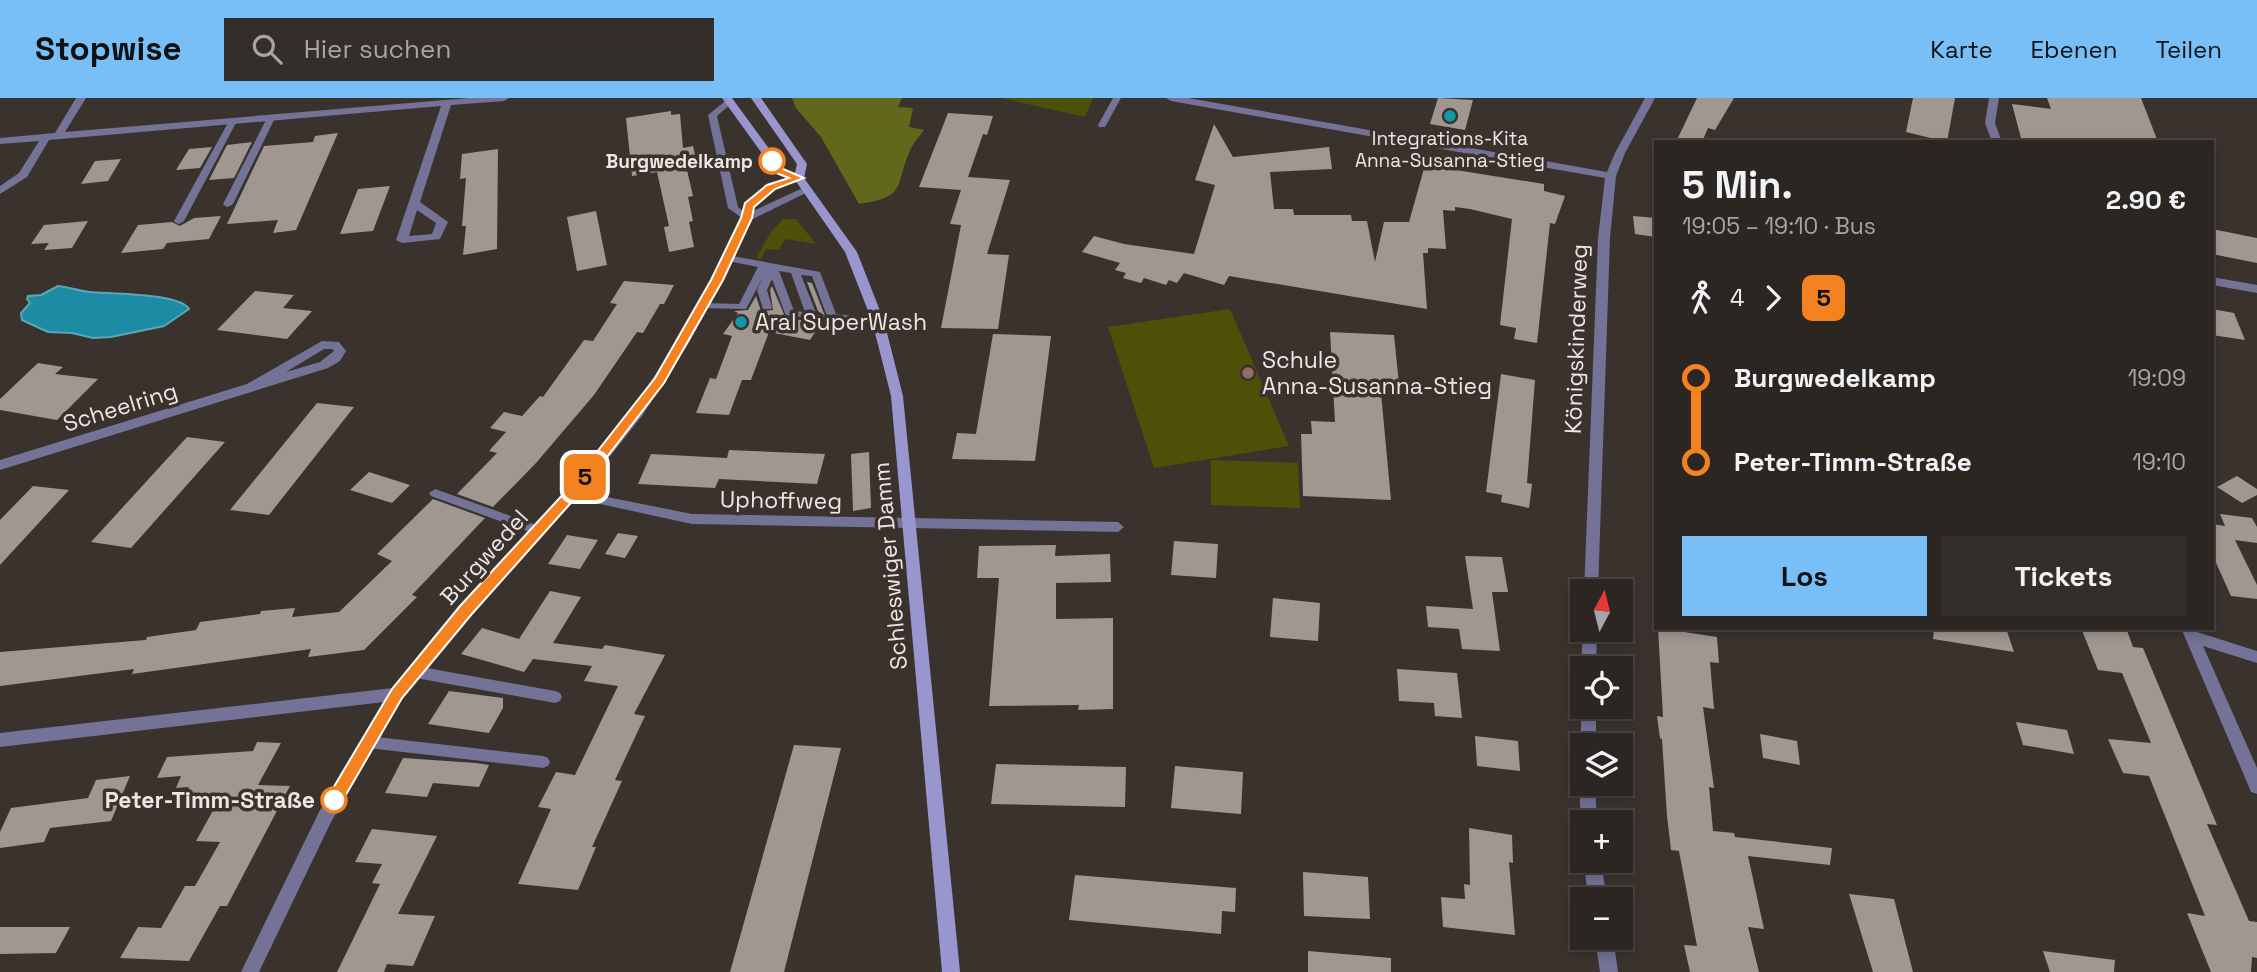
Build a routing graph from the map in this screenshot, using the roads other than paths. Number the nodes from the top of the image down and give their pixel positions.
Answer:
1 (81, 98) edge
2 (504, 98) edge
3 (756, 98) edge
4 (1117, 98) edge
5 (1171, 98) edge
6 (1650, 98) edge
7 (1994, 98) edge
8 (728, 100) edge
9 (447, 103) junction
10 (271, 118) junction
11 (233, 121) junction
12 (1102, 125) dead end
13 (58, 136) junction
14 (46, 138) junction
15 (1996, 140) edge
16 (0, 141) edge
17 (1611, 176) junction
18 (803, 184) junction
19 (0, 191) edge
20 (415, 202) dead end
21 (228, 204) dead end
22 (746, 218) junction
23 (179, 221) dead end
24 (727, 258) junction
25 (768, 266) junction
26 (795, 271) junction
27 (2214, 281) edge
28 (780, 288) junction
29 (2257, 289) edge
30 (764, 294) junction
31 (746, 300) junction
32 (703, 306) junction
33 (767, 307) dead end
34 (812, 316) junction
35 (832, 317) junction
36 (878, 321) junction
37 (252, 387) junction
38 (0, 465) edge
39 (435, 493) dead end
40 (572, 494) junction
41 (910, 524) junction
42 (1118, 527) dead end
43 (538, 530) junction
44 (1591, 579) edge
45 (2190, 632) edge
46 (2257, 657) edge
47 (416, 672) junction
48 (397, 694) junction
49 (555, 697) dead end
50 (0, 740) edge
51 (368, 743) junction
52 (543, 762) dead end
53 (2257, 787) edge
54 (1606, 950) edge
55 (250, 972) edge
56 (951, 972) edge
57 (1609, 972) edge

1 - 13 street
2 - 9 street
3 - 18 main road, Schleswiger Damm
4 - 12 lane
5 - 17 street
6 - 17 street, Königskinderweg
7 - 15 street
8 - 18 main road, Schleswiger Damm
8 - 22 lane
9 - 10 street
9 - 20 street
10 - 11 street
10 - 21 lane
11 - 13 street
11 - 23 lane
13 - 14 street
14 - 16 street
14 - 19 street
17 - 44 street, Königskinderweg
18 - 22 street
18 - 22 street, Burgwedel
18 - 36 main road, Schleswiger Damm
22 - 24 street, Burgwedel
24 - 25 lane
24 - 32 street, Burgwedel
25 - 26 lane
25 - 28 lane
25 - 30 lane
25 - 31 lane
26 - 34 lane
26 - 35 lane
27 - 29 street
28 - 30 lane
28 - 34 lane
30 - 31 lane
30 - 33 lane
31 - 32 lane
32 - 40 street, Burgwedel
34 - 35 lane
35 - 36 lane
36 - 41 main road, Schleswiger Damm
37 - 37 street, Scheelring
37 - 38 street, Scheelring
39 - 43 lane
40 - 41 lane, Uphoffweg
40 - 43 street, Burgwedel
41 - 42 lane, Uphoffweg
41 - 56 main road, Schleswiger Damm
43 - 47 street, Burgwedel
45 - 46 street
45 - 53 street
47 - 48 street, Burgwedel
47 - 49 lane
48 - 50 street
48 - 51 street, Burgwedel
51 - 52 lane
51 - 55 street, Burgwedel
54 - 57 street

